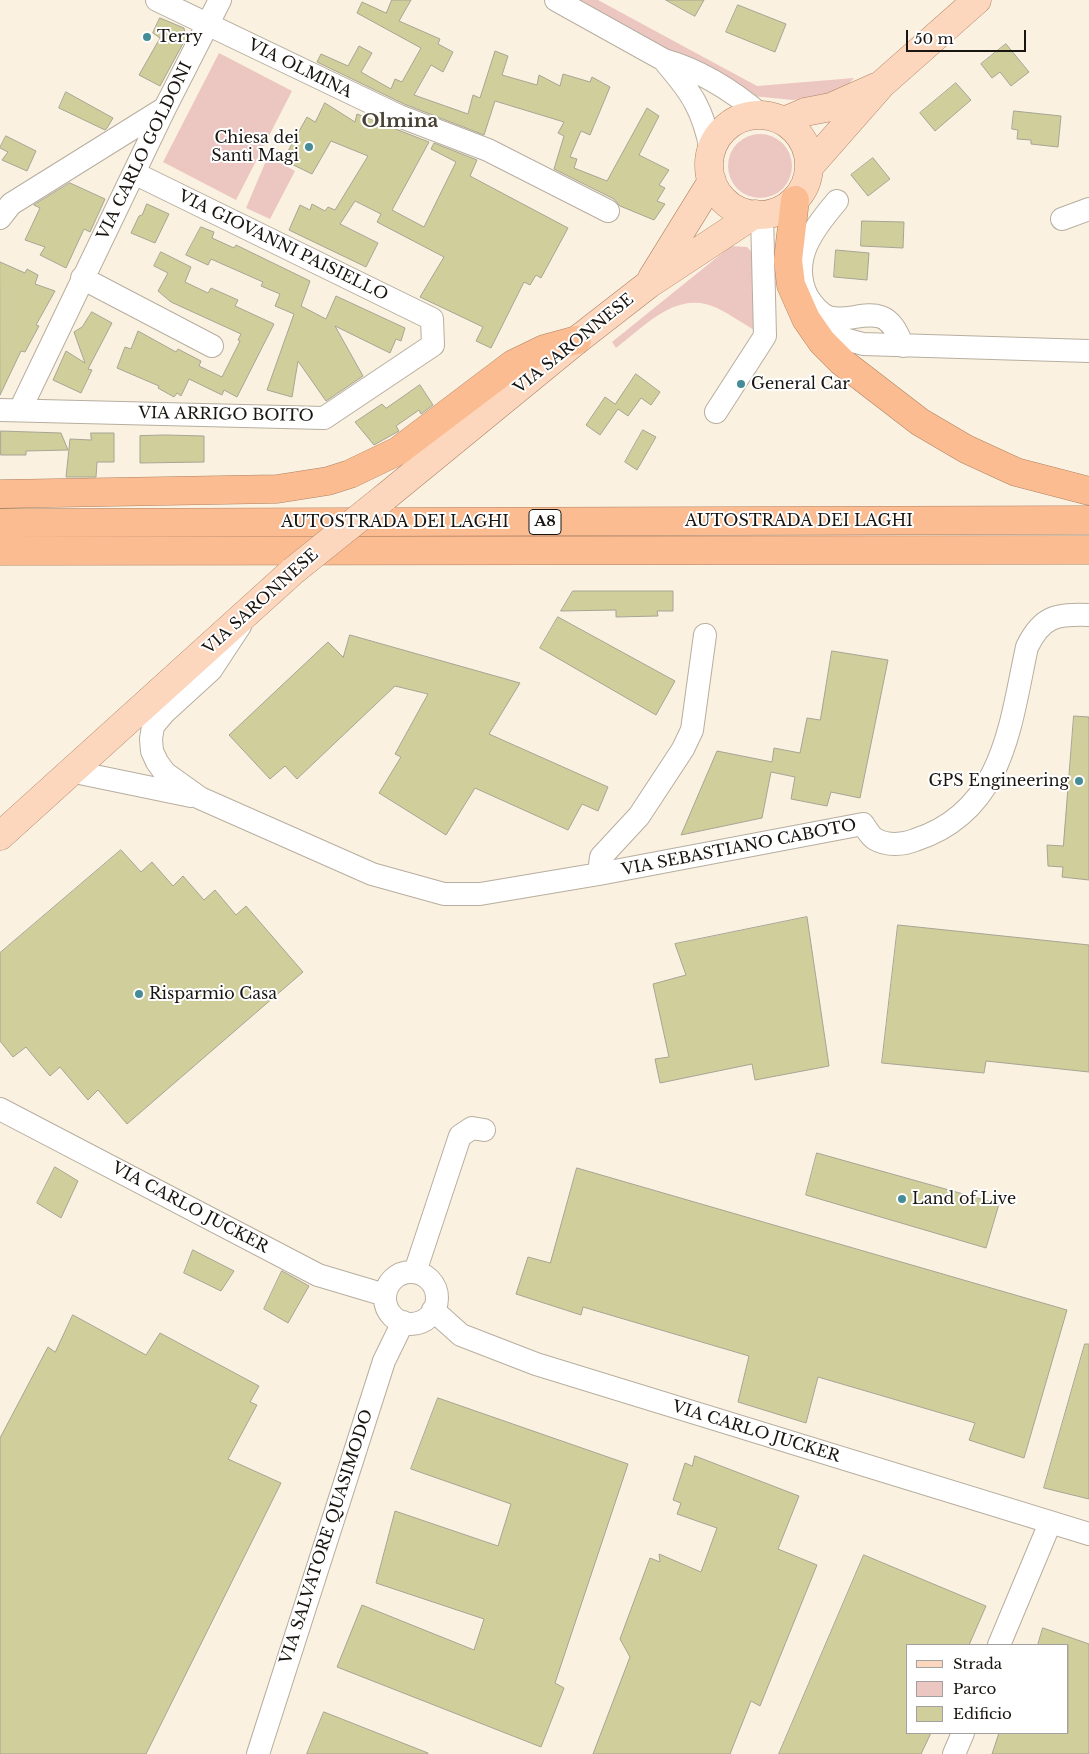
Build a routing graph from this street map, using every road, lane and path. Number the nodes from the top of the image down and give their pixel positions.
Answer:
1 (156, 0) edge
2 (220, 0) edge
3 (556, 0) edge
4 (977, 0) edge
5 (208, 25) junction
6 (664, 60) junction
7 (882, 84) junction
8 (164, 108) junction
9 (772, 118) junction
10 (711, 150) junction
11 (809, 167) junction
12 (134, 173) junction
13 (712, 181) junction
14 (795, 200) junction
15 (837, 201) dead end
16 (1089, 209) edge
17 (608, 211) dead end
18 (759, 214) junction
19 (0, 218) edge
20 (1062, 220) dead end
21 (82, 278) junction
22 (649, 284) junction
23 (432, 319) joint
24 (806, 319) junction
25 (577, 340) junction
26 (212, 346) dead end
27 (903, 346) junction
28 (1089, 351) edge
29 (10, 410) edge
30 (716, 412) dead end
31 (1089, 491) edge
32 (0, 494) edge
33 (1089, 520) edge
34 (0, 523) edge
35 (0, 550) edge
36 (149, 550) junction
37 (1089, 550) edge
38 (0, 561) edge
39 (249, 612) junction
40 (1089, 615) edge
41 (706, 635) dead end
42 (70, 771) junction
43 (200, 798) junction
44 (0, 836) edge
45 (599, 874) junction
46 (0, 1109) edge
47 (484, 1130) dead end
48 (415, 1272) junction
49 (385, 1295) junction
50 (433, 1310) junction
51 (403, 1322) junction
52 (1050, 1523) junction
53 (1089, 1534) edge
54 (999, 1644) edge
55 (963, 1734) edge
56 (258, 1754) edge
57 (954, 1754) edge

1 - 5 street, VIA OLMINA
2 - 5 street
3 - 6 street
4 - 7 main road
5 - 8 street, VIA CARLO GOLDONI
5 - 17 street, VIA OLMINA
6 - 9 street
6 - 10 street
7 - 9 main road
7 - 11 main road
8 - 12 street, VIA CARLO GOLDONI
8 - 19 street
9 - 10 main road
9 - 11 main road
10 - 13 main road
11 - 14 main road
12 - 21 street, VIA CARLO GOLDONI
12 - 23 street, VIA GIOVANNI PAISIELLO
13 - 18 main road
13 - 22 main road, VIA SARONNESE
14 - 18 main road, VIA SARONNESE
14 - 24 highway
15 - 27 street
16 - 20 street
18 - 22 main road, VIA SARONNESE
18 - 30 street
21 - 26 street
21 - 29 street, VIA CARLO GOLDONI
22 - 25 main road, VIA SARONNESE
23 - 29 street, VIA ARRIGO BOITO
24 - 27 street
24 - 31 highway
25 - 32 highway
25 - 39 main road, VIA SARONNESE, bridge
27 - 28 street
33 - 34 highway, AUTOSTRADA DEI LAGHI / A8
35 - 36 highway, AUTOSTRADA DEI LAGHI / A8
36 - 37 highway, AUTOSTRADA DEI LAGHI / A8
36 - 38 highway
39 - 42 main road, VIA SARONNESE
39 - 43 street
40 - 45 street, VIA SEBASTIANO CABOTO
41 - 45 street
42 - 43 street
42 - 44 main road, VIA SARONNESE
43 - 45 street
46 - 49 street, VIA CARLO JUCKER
47 - 48 street
48 - 49 street
48 - 50 street
49 - 51 street
50 - 51 street
50 - 52 street, VIA CARLO JUCKER
51 - 56 street, VIA SALVATORE QUASIMODO
52 - 53 street, VIA CARLO JUCKER
52 - 54 street
55 - 57 street

